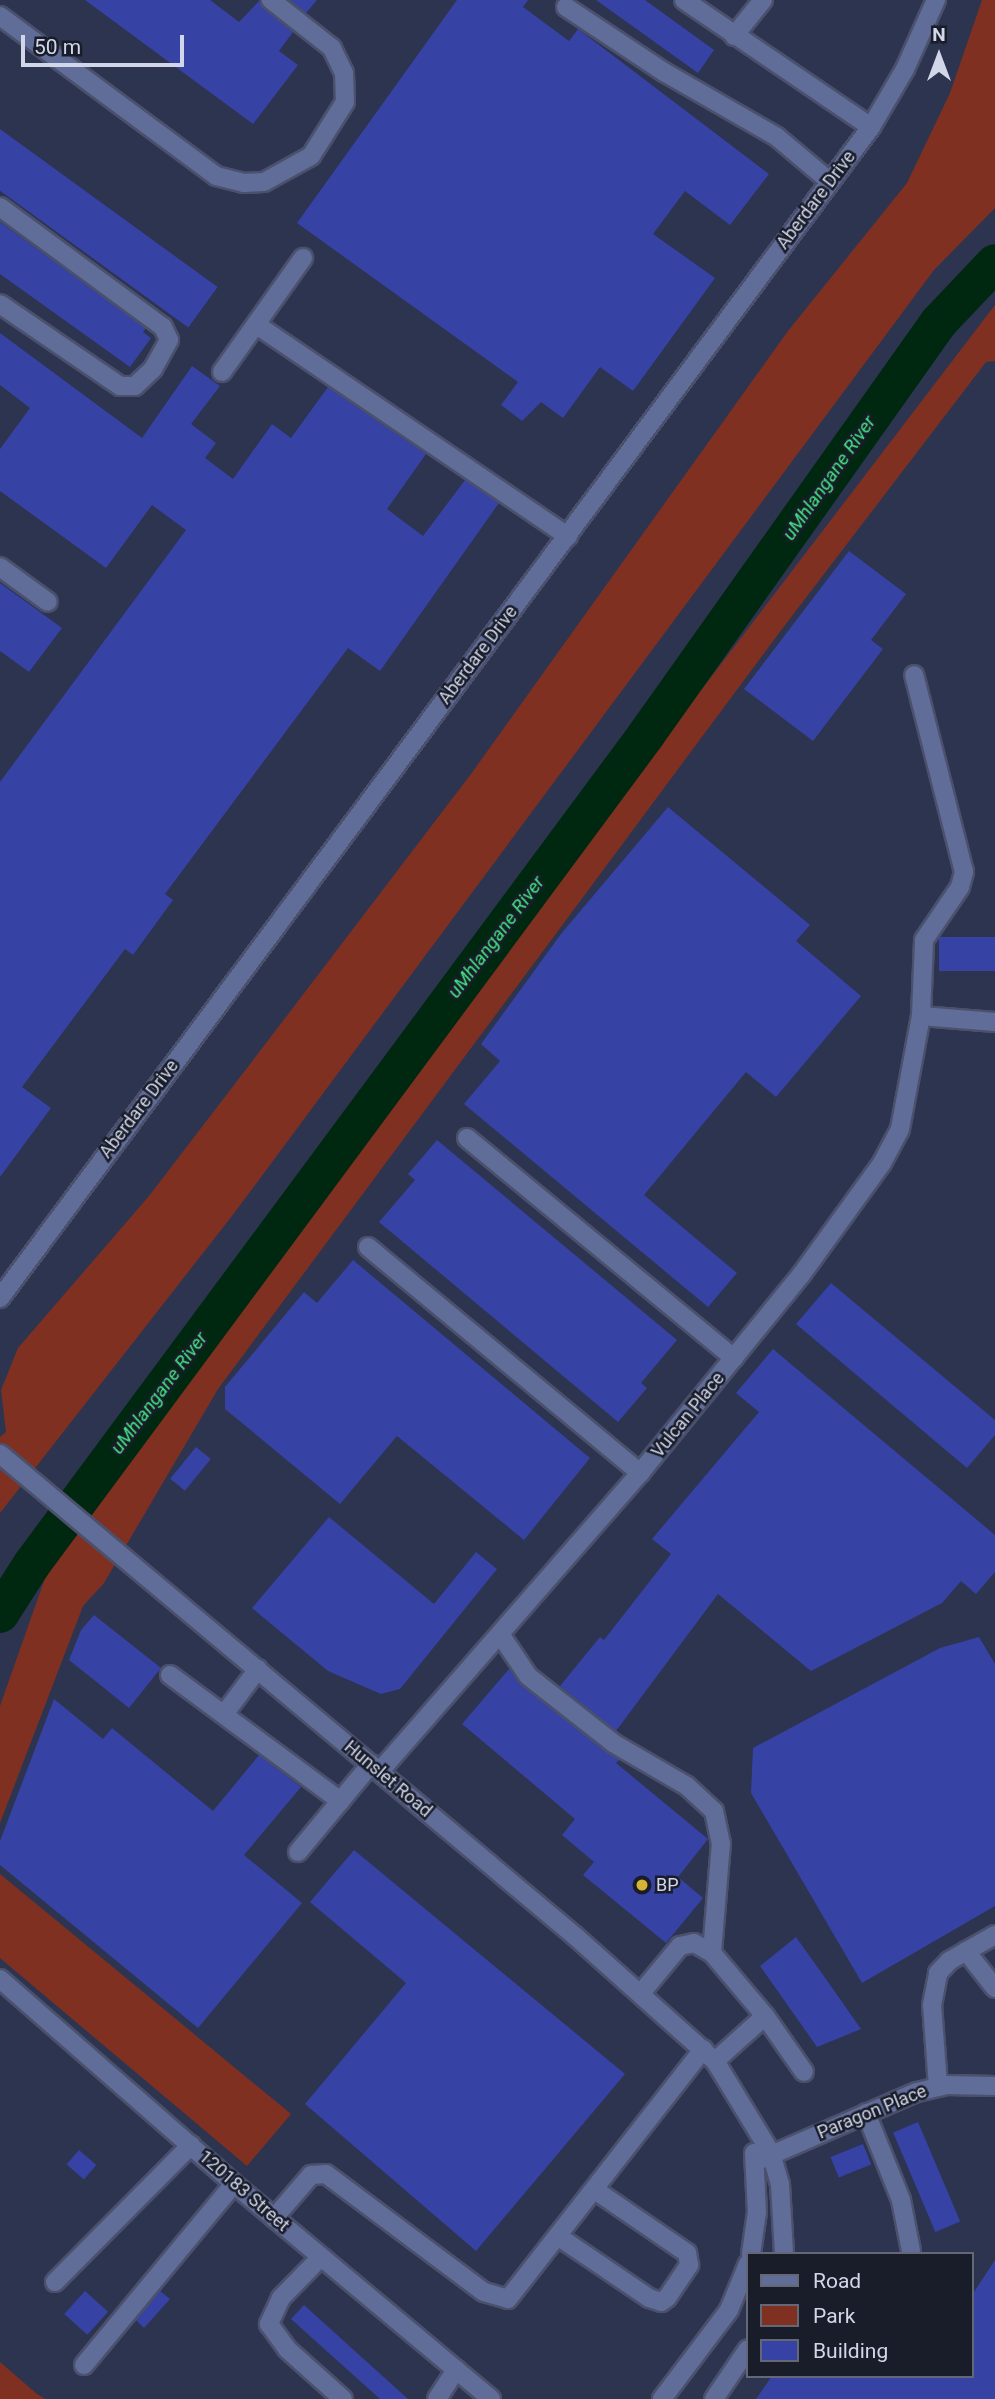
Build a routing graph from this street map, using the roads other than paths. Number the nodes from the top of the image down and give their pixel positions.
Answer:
1 (271, 0) edge
2 (684, 0) edge
3 (763, 0) edge
4 (936, 0) edge
5 (566, 7) dead end
6 (0, 16) edge
7 (734, 36) junction
8 (871, 127) junction
9 (830, 181) junction
10 (0, 207) edge
11 (303, 258) dead end
12 (0, 304) edge
13 (257, 325) junction
14 (222, 372) dead end
15 (568, 536) junction
16 (0, 567) edge
17 (48, 602) dead end
18 (914, 675) dead end
19 (921, 1016) junction
20 (995, 1022) edge
21 (467, 1138) dead end
22 (368, 1247) dead end
23 (0, 1298) edge
24 (733, 1358) junction
25 (2, 1455) edge
26 (640, 1473) junction
27 (500, 1634) junction
28 (257, 1669) junction
29 (170, 1675) dead end
30 (225, 1713) junction
31 (376, 1768) junction
32 (340, 1801) junction
33 (298, 1852) dead end
34 (995, 1935) edge
35 (966, 1951) junction
36 (712, 1953) junction
37 (0, 1979) edge
38 (995, 1988) edge
39 (641, 1993) junction
40 (765, 2016) junction
41 (709, 2055) junction
42 (804, 2072) dead end
43 (938, 2086) junction
44 (995, 2087) edge
45 (866, 2113) junction
46 (753, 2125) junction
47 (191, 2145) junction
48 (771, 2153) junction
49 (755, 2162) junction
50 (233, 2184) junction
51 (595, 2190) junction
52 (274, 2218) junction
53 (559, 2236) junction
54 (911, 2251) dead end
55 (751, 2252) edge
56 (784, 2252) edge
57 (320, 2258) junction
58 (746, 2269) edge
59 (55, 2282) dead end
60 (746, 2352) edge
61 (84, 2365) dead end
62 (456, 2370) junction
63 (343, 2399) edge
64 (437, 2399) edge
65 (491, 2399) edge
66 (662, 2399) edge
67 (714, 2399) edge

1 - 6 street
2 - 7 street
3 - 7 street
4 - 8 street, Aberdare Drive
5 - 9 street
7 - 8 street
8 - 9 street, Aberdare Drive
9 - 15 street, Aberdare Drive
10 - 12 street
11 - 13 street
13 - 14 street
13 - 15 street
15 - 23 street, Aberdare Drive
16 - 17 street
18 - 19 street, Vulcan Place
19 - 20 street
19 - 24 street, Vulcan Place
21 - 24 street
22 - 26 street
24 - 26 street, Vulcan Place
25 - 28 street, Hunslet Road
26 - 27 street, Vulcan Place
27 - 31 street, Vulcan Place
27 - 36 street
28 - 30 street
28 - 31 street, Hunslet Road
29 - 30 street
30 - 32 street
31 - 32 street, Vulcan Place
31 - 39 street, Hunslet Road
32 - 33 street, Vulcan Place
34 - 35 street
35 - 38 street
35 - 43 street
36 - 39 street
36 - 40 street
37 - 47 street, 120183 Street
39 - 41 street, Hunslet Road
40 - 41 street
40 - 42 street
41 - 46 street, Hunslet Road
41 - 51 street
43 - 44 street, Paragon Place
43 - 45 street, Paragon Place
45 - 48 street, Paragon Place
45 - 54 street
46 - 48 street, Hunslet Road
46 - 49 street, Hunslet Road
47 - 50 street, 120183 Street
47 - 59 street
48 - 49 street, Paragon Place
48 - 56 street, Hunslet Road
49 - 55 street, Hunslet Road
50 - 52 street, 120183 Street
50 - 61 street
51 - 53 street
51 - 53 street
52 - 53 street
52 - 57 street, 120183 Street
57 - 62 street, 120183 Street
57 - 63 street
58 - 66 street
60 - 67 street
62 - 64 street
62 - 65 street, 120183 Street

